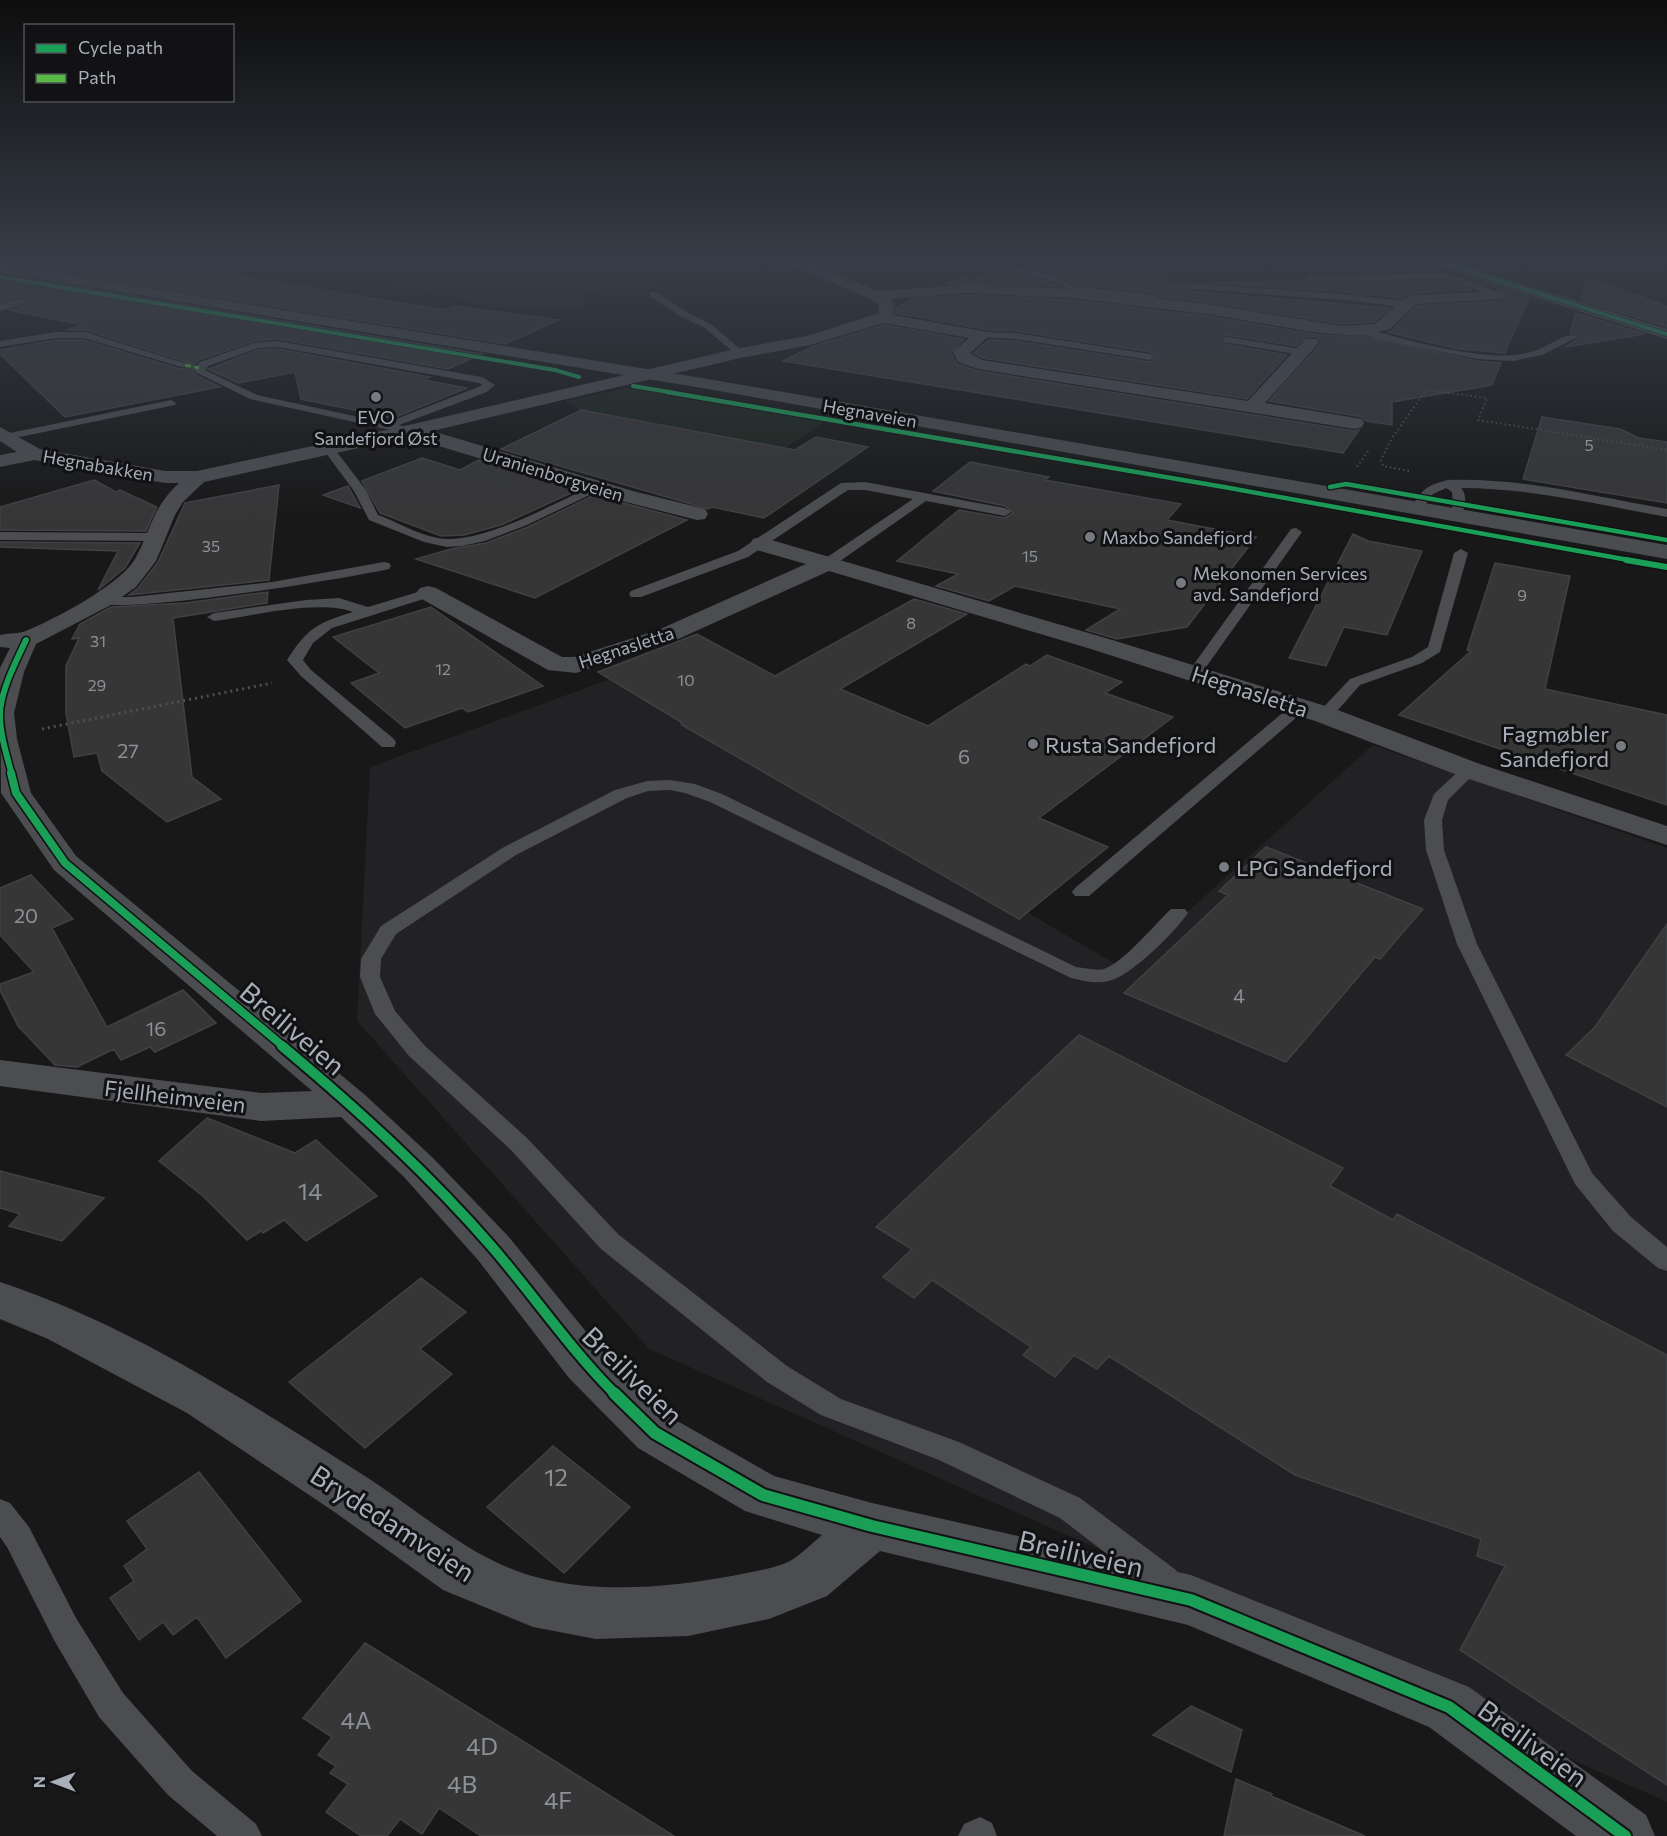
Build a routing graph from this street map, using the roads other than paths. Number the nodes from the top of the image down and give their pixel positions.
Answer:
1 (124, 347) edge
2 (252, 347) edge
3 (293, 347) edge
4 (480, 347) edge
5 (733, 347) edge
6 (774, 347) edge
7 (968, 347) edge
8 (1084, 347) edge
9 (1302, 347) edge
10 (1306, 347) joint
11 (1434, 347) edge
12 (1550, 347) edge
13 (740, 353) junction
14 (1150, 357) dead end
15 (185, 365) dead end
16 (650, 374) junction
17 (171, 404) dead end
18 (1252, 407) junction
19 (1355, 423) dead end
20 (387, 426) junction
21 (410, 431) junction
22 (2, 435) edge
23 (329, 449) junction
24 (34, 454) junction
25 (0, 461) edge
26 (196, 477) junction
27 (1448, 484) junction
28 (598, 488) junction
29 (924, 497) junction
30 (1417, 500) junction
31 (1005, 512) dead end
32 (1667, 513) edge
33 (697, 514) dead end
34 (1456, 515) junction
35 (1296, 532) dead end
36 (0, 536) edge
37 (156, 537) junction
38 (761, 544) junction
39 (1667, 552) edge
40 (1461, 553) dead end
41 (828, 563) junction
42 (384, 566) dead end
43 (428, 593) joint
44 (636, 594) dead end
45 (102, 601) junction
46 (367, 612) junction
47 (214, 617) dead end
48 (13, 641) edge
49 (1194, 674) junction
50 (1299, 707) junction
51 (1325, 715) junction
52 (1, 722) edge
53 (388, 743) dead end
54 (1470, 770) junction
55 (1667, 836) edge
56 (1082, 891) dead end
57 (1178, 914) dead end
58 (0, 1073) edge
59 (350, 1103) junction
60 (1667, 1261) edge
61 (0, 1300) edge
62 (0, 1513) edge
63 (872, 1526) junction
64 (1191, 1600) junction
65 (244, 1836) edge
66 (1625, 1836) edge

1 - 15 lane
2 - 20 lane
3 - 20 lane
4 - 16 main road, Hegnaveien
5 - 13 lane
6 - 13 street, Uranienborgveien
7 - 18 street
8 - 14 lane
9 - 10 lane
10 - 18 street
11 - 12 lane
13 - 16 street, Uranienborgveien
16 - 21 street, Uranienborgveien
16 - 30 main road, Hegnaveien
17 - 22 lane
18 - 19 street
20 - 21 lane
21 - 23 street, Uranienborgveien
21 - 28 street, Uranienborgveien
22 - 24 street
23 - 26 street, Uranienborgveien
23 - 28 lane
24 - 25 street, Hegnabakken
24 - 26 street, Hegnabakken
26 - 37 street
27 - 30 lane
27 - 32 lane
27 - 34 lane
28 - 33 street, Uranienborgveien
29 - 31 lane
29 - 38 lane
29 - 41 lane
30 - 34 main road, Hegnaveien
34 - 39 main road, Hegnaveien
35 - 49 lane
36 - 37 lane
37 - 45 street
38 - 41 street, Hegnasletta
38 - 44 lane
40 - 51 lane
41 - 43 street, Hegnasletta
41 - 49 street, Hegnasletta
42 - 45 lane
43 - 46 lane
45 - 48 street
46 - 47 lane
46 - 53 lane
48 - 52 street, Breiliveien
49 - 50 street, Hegnasletta
50 - 51 street, Hegnasletta
50 - 56 lane
51 - 54 street, Hegnasletta
52 - 59 street, Breiliveien
54 - 55 street, Hegnasletta
54 - 60 lane
57 - 64 lane
58 - 59 street, Fjellheimveien
59 - 63 street, Breiliveien
61 - 63 street, Brydedamveien
62 - 65 lane
63 - 64 street, Breiliveien
64 - 66 street, Breiliveien

